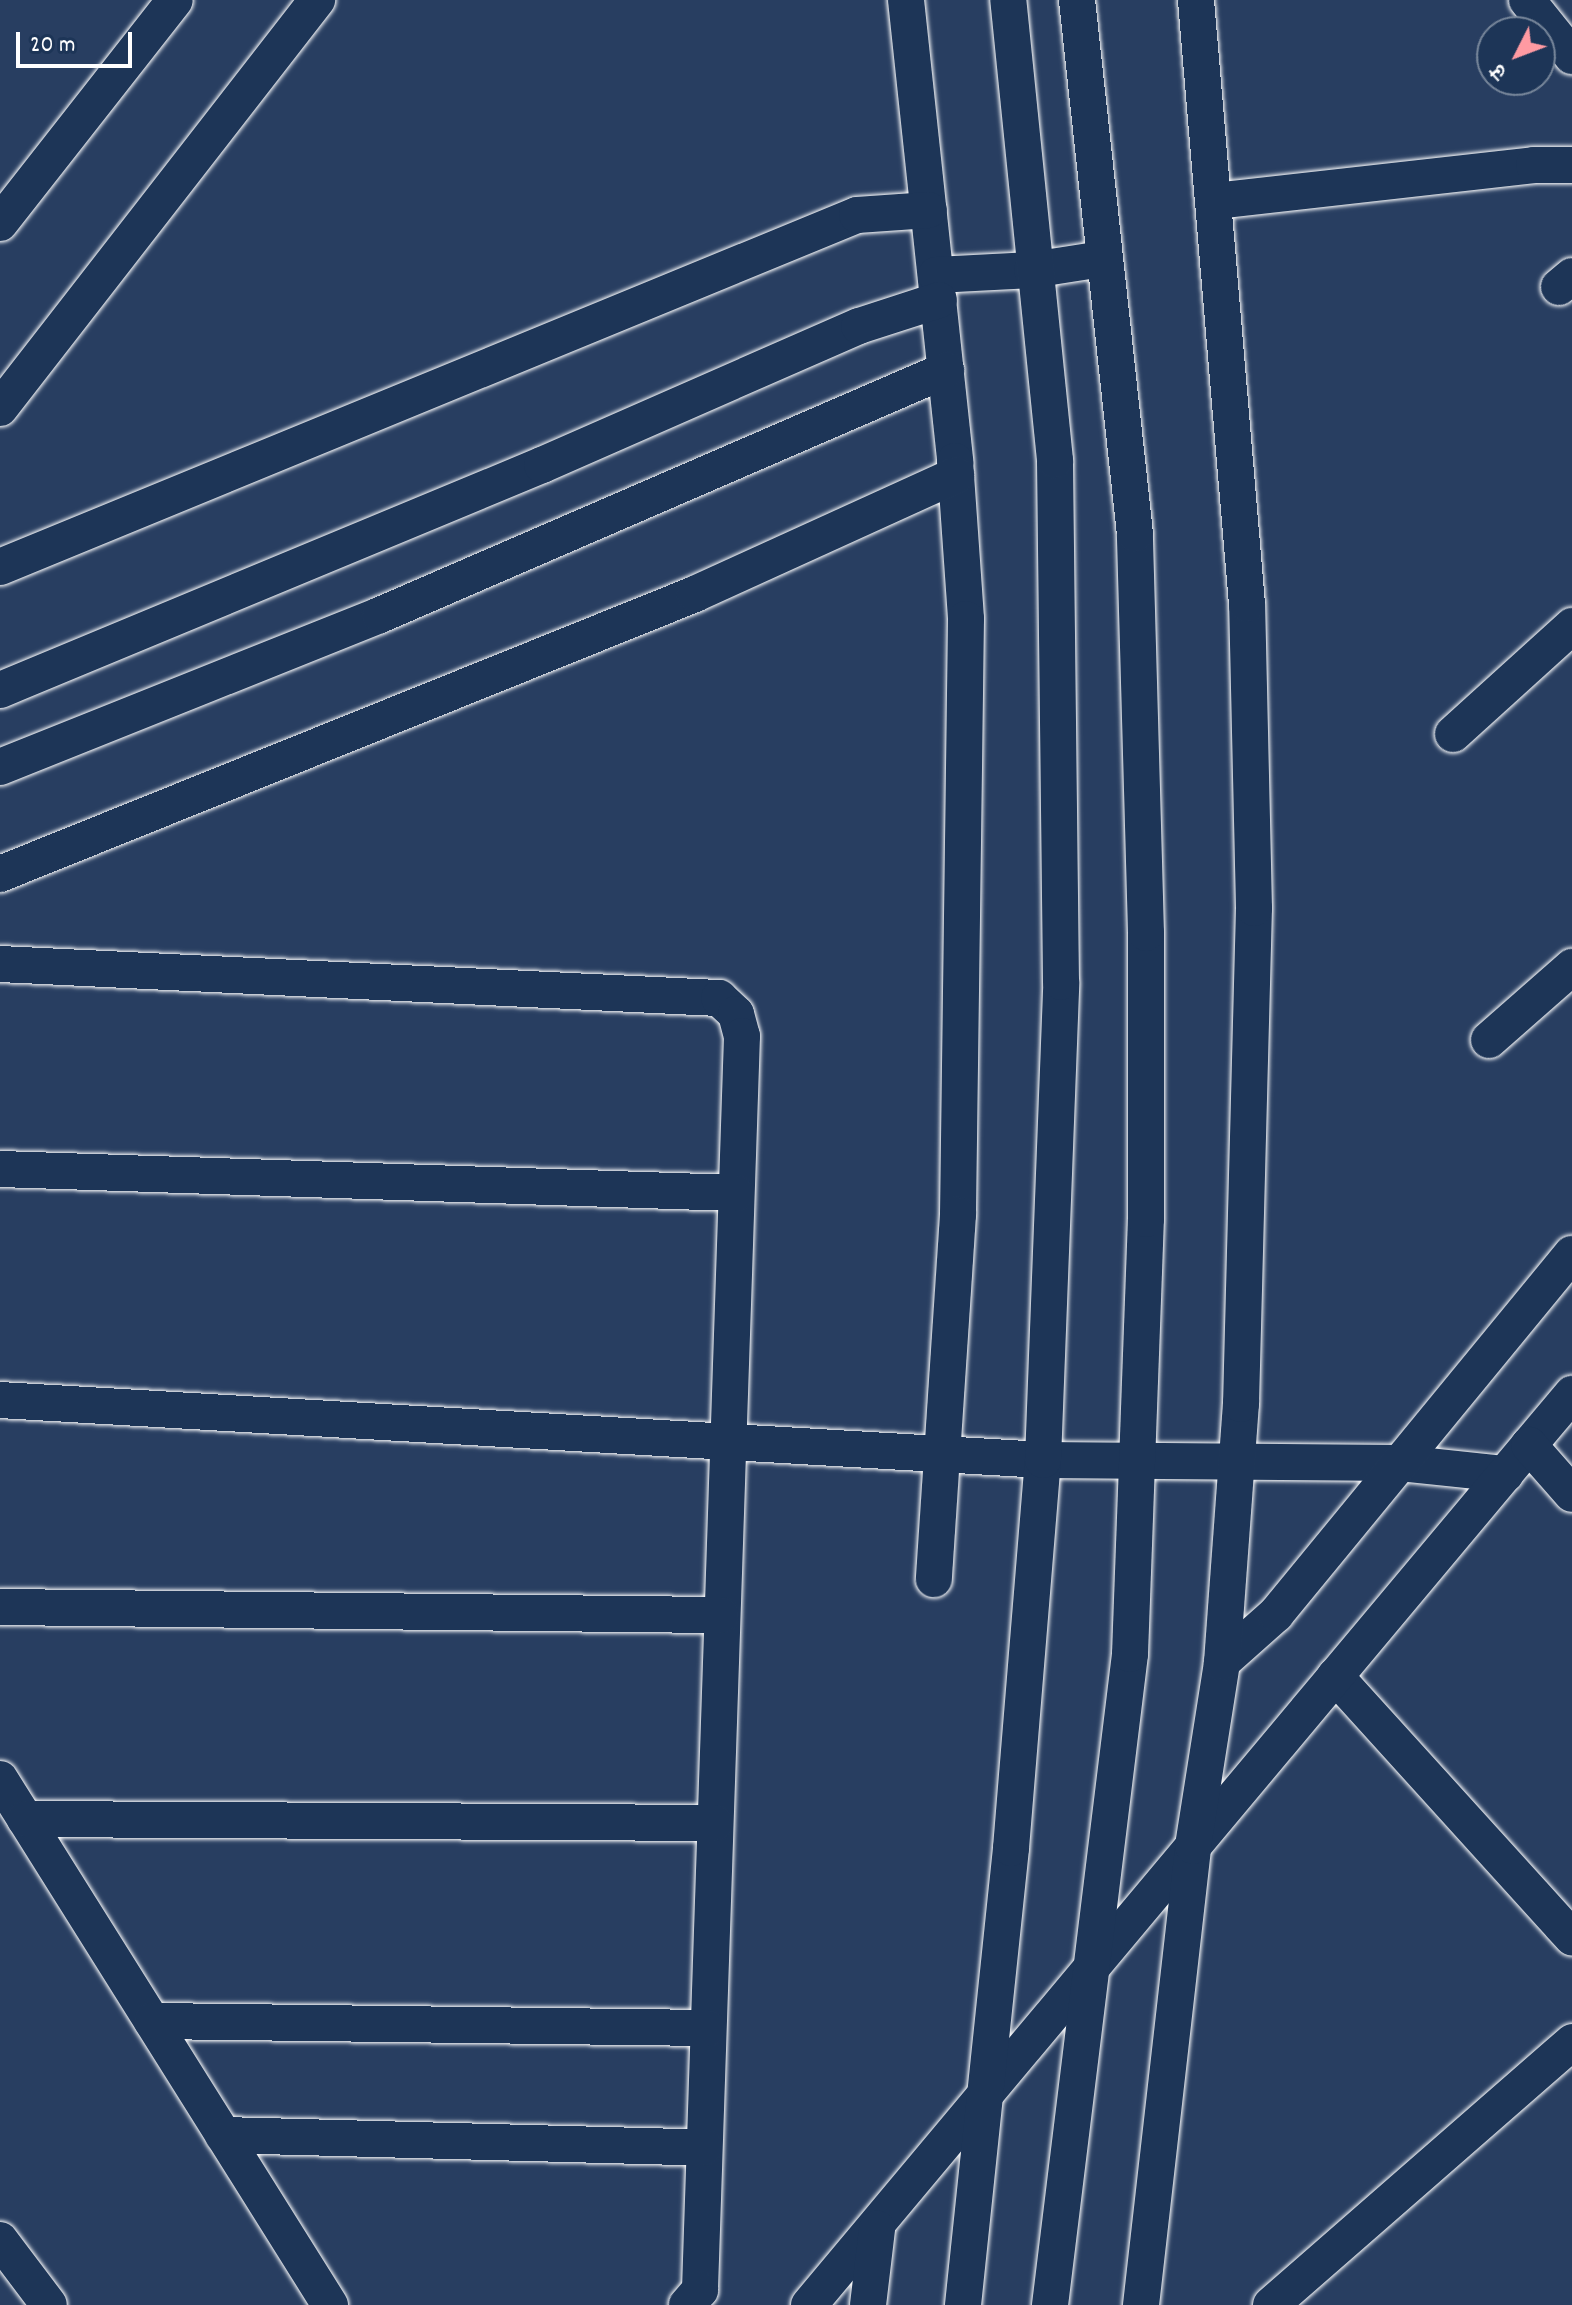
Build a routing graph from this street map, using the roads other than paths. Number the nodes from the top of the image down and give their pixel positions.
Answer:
1 (175, 0) edge
2 (317, 0) edge
3 (906, 0) edge
4 (1008, 0) edge
5 (1077, 0) edge
6 (1196, 0) edge
7 (1527, 0) edge
8 (1572, 56) edge
9 (1572, 165) edge
10 (1215, 201) junction
11 (929, 210) junction
12 (0, 223) edge
13 (1102, 259) junction
14 (1032, 270) junction
15 (938, 288) junction
16 (946, 370) junction
17 (0, 408) edge
18 (956, 475) junction
19 (0, 567) edge
20 (1572, 626) edge
21 (0, 690) edge
22 (1453, 734) dead end
23 (0, 767) edge
24 (0, 874) edge
25 (0, 964) edge
26 (1572, 967) edge
27 (1489, 1040) dead end
28 (0, 1169) edge
29 (736, 1193) junction
30 (1572, 1254) edge
31 (1572, 1394) edge
32 (0, 1400) edge
33 (727, 1442) junction
34 (1529, 1445) junction
35 (942, 1454) junction
36 (1237, 1459) junction
37 (1043, 1460) junction
38 (1139, 1461) junction
39 (1400, 1463) junction
40 (1505, 1474) junction
41 (1572, 1494) edge
42 (934, 1579) dead end
43 (0, 1607) edge
44 (721, 1615) junction
45 (1222, 1662) junction
46 (1335, 1676) junction
47 (0, 1779) edge
48 (25, 1819) junction
49 (715, 1823) junction
50 (1193, 1846) junction
51 (1572, 1937) edge
52 (1087, 1975) junction
53 (152, 2021) junction
54 (708, 2028) junction
55 (1572, 2042) edge
56 (985, 2098) junction
57 (223, 2135) junction
58 (704, 2148) junction
59 (877, 2229) junction
60 (0, 2240) edge
61 (49, 2305) edge
62 (330, 2305) edge
63 (687, 2305) edge
64 (809, 2305) edge
65 (868, 2305) edge
66 (963, 2305) edge
67 (1050, 2305) edge
68 (1141, 2305) edge
69 (1271, 2305) edge

1 - 12 street
2 - 17 street
3 - 11 street
4 - 14 street
5 - 13 street
6 - 10 street
7 - 8 street
9 - 10 street
10 - 36 street
11 - 15 street
11 - 19 street
13 - 14 street
13 - 38 street
14 - 15 street
14 - 37 street
15 - 16 street
15 - 21 street
16 - 18 street
16 - 23 street
18 - 24 street
18 - 35 street
20 - 22 street
25 - 29 street
26 - 27 street
28 - 29 street
29 - 33 street
30 - 39 street
31 - 34 street
32 - 33 street
33 - 35 street
33 - 44 street
34 - 40 street
34 - 41 street
35 - 37 street
35 - 42 street
36 - 38 street
36 - 39 street
36 - 45 street
37 - 38 street
37 - 56 street
38 - 52 street
39 - 40 street
39 - 45 street
40 - 46 street
43 - 44 street
44 - 49 street
45 - 50 street
46 - 50 street
46 - 51 street
47 - 48 street
48 - 49 street
48 - 53 street
49 - 54 street
50 - 52 street
50 - 68 street
52 - 56 street
52 - 67 street
53 - 54 street
53 - 57 street
54 - 58 street
55 - 69 street
56 - 59 street
56 - 66 street
57 - 58 street
57 - 62 street
58 - 63 street
59 - 64 street
59 - 65 street
60 - 61 street

